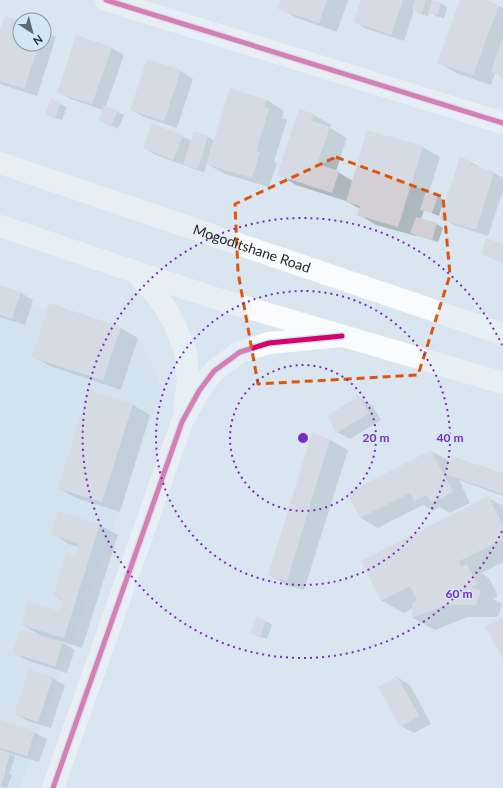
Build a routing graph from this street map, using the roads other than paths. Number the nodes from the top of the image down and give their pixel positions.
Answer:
1 (106, 0) edge
2 (503, 123) edge
3 (0, 163) edge
4 (0, 226) edge
5 (136, 272) junction
6 (503, 334) edge
7 (342, 336) junction
8 (503, 383) edge
9 (182, 422) junction
10 (53, 788) edge

1 - 2 street
3 - 6 street, Mogoditshane Road
4 - 5 street
5 - 7 street
5 - 9 street
7 - 8 street
7 - 9 street
9 - 10 street

